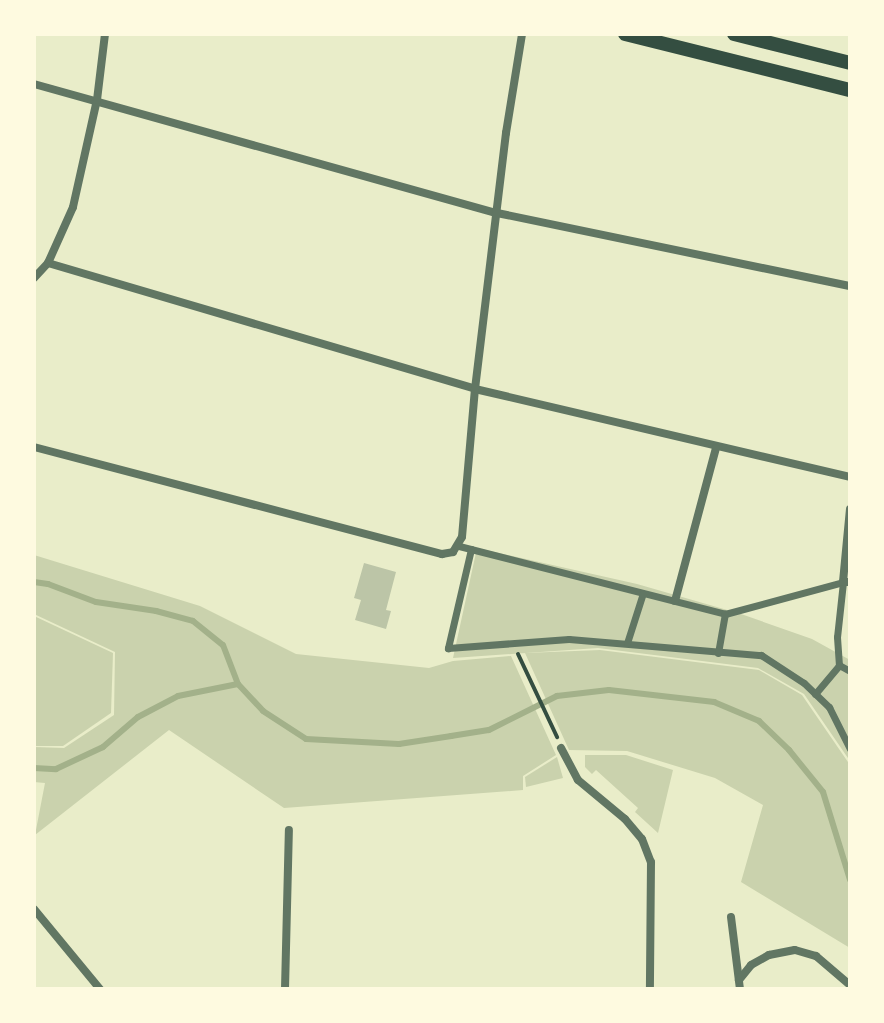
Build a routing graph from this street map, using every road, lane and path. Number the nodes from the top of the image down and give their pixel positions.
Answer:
1 (105, 34) edge
2 (522, 34) edge
3 (625, 34) edge
4 (734, 34) edge
5 (850, 63) edge
6 (34, 84) edge
7 (850, 90) edge
8 (97, 100) junction
9 (497, 213) junction
10 (48, 263) junction
11 (34, 278) edge
12 (850, 286) edge
13 (475, 389) junction
14 (34, 447) edge
15 (716, 448) junction
16 (850, 477) edge
17 (850, 509) edge
18 (459, 546) junction
19 (471, 549) junction
20 (846, 582) edge
21 (824, 587) junction
22 (643, 593) junction
23 (841, 600) junction
24 (675, 601) junction
25 (725, 614) junction
26 (627, 643) junction
27 (514, 645) junction
28 (718, 653) junction
29 (839, 665) junction
30 (850, 671) edge
31 (815, 694) junction
32 (561, 748) joint
33 (850, 749) edge
34 (289, 830) dead end
35 (34, 909) edge
36 (731, 917) dead end
37 (740, 984) edge
38 (850, 985) edge
39 (100, 989) edge
40 (285, 989) edge
41 (650, 989) edge

1 - 8 street
2 - 9 street
3 - 7 main road
4 - 5 main road
6 - 8 street
8 - 9 street
8 - 10 street
9 - 12 street
9 - 13 street
10 - 11 street
10 - 13 street
13 - 15 street
13 - 18 street
14 - 18 street
15 - 16 street
15 - 24 street
17 - 20 street
18 - 19 street
19 - 22 street
19 - 27 street
20 - 21 street
20 - 23 street
21 - 23 street
21 - 25 street
22 - 24 street
22 - 26 street
23 - 29 street
24 - 25 street
25 - 28 street
26 - 27 street
26 - 28 street
27 - 32 path
28 - 31 street
29 - 30 street
29 - 31 street
31 - 33 street
32 - 41 street
34 - 40 street
35 - 39 street
36 - 37 street
37 - 38 street

